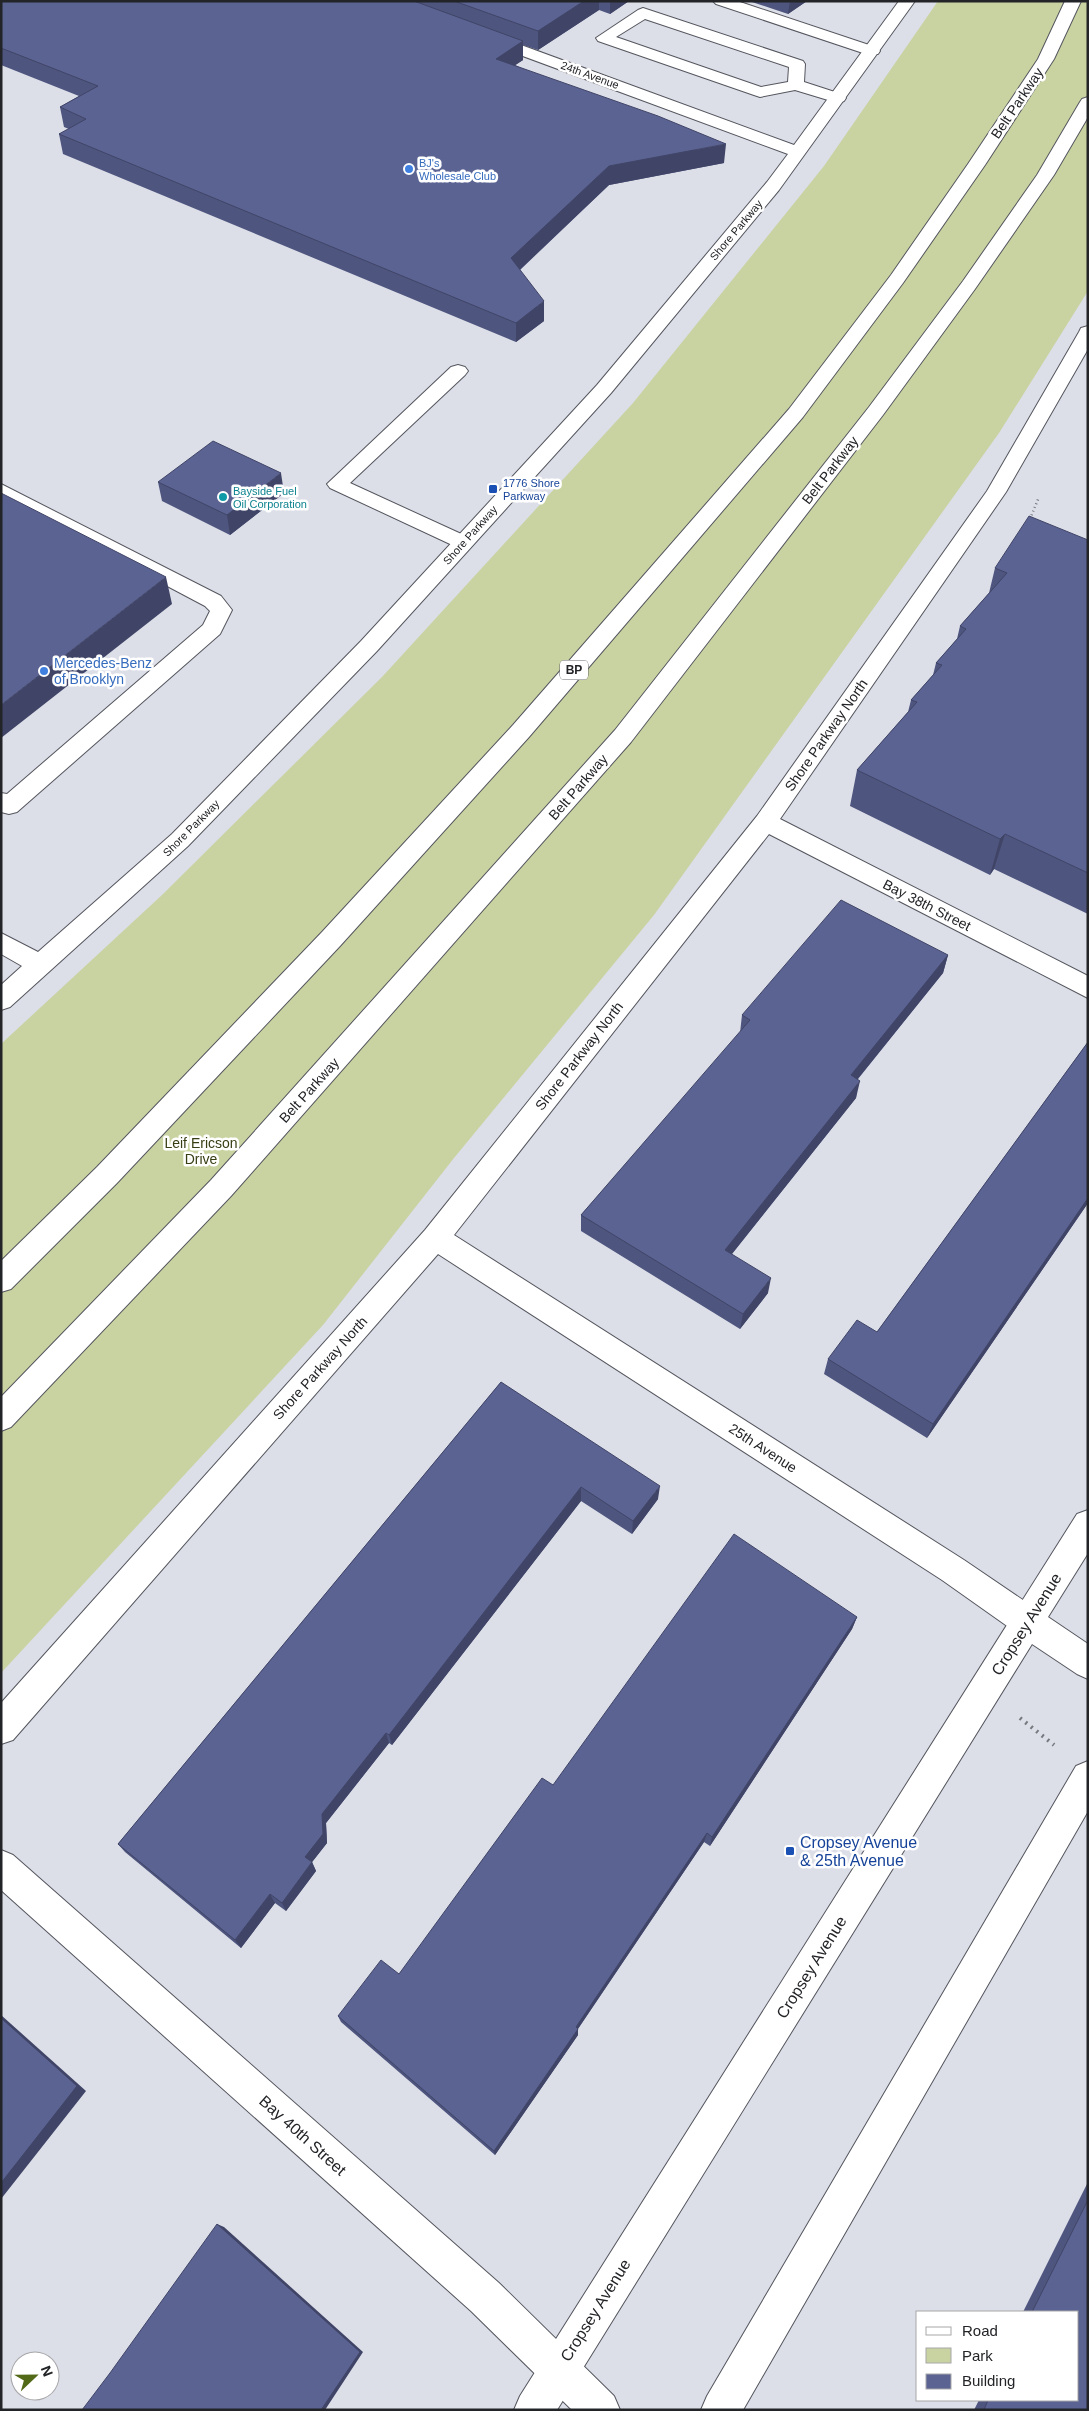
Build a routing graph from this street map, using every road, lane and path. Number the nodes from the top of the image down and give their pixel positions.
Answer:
1 (721, 1) edge
2 (907, 1) edge
3 (1073, 1) edge
4 (476, 34) edge
5 (872, 51) junction
6 (796, 85) junction
7 (838, 98) junction
8 (1088, 102) edge
9 (799, 152) junction
10 (1088, 332) edge
11 (458, 371) dead end
12 (1, 490) edge
13 (1042, 490) dead end
14 (1028, 522) edge
15 (463, 543) junction
16 (1, 801) edge
17 (766, 822) junction
18 (1, 942) edge
19 (40, 965) junction
20 (1088, 988) edge
21 (1, 1000) edge
22 (435, 1238) junction
23 (1, 1280) edge
24 (1, 1418) edge
25 (1088, 1524) edge
26 (1028, 1622) junction
27 (1088, 1663) edge
28 (1018, 1716) dead end
29 (1, 1728) edge
30 (1054, 1745) dead end
31 (1088, 1778) edge
32 (1, 1867) edge
33 (558, 2369) junction
34 (534, 2410) edge
35 (600, 2410) edge
36 (721, 2410) edge

1 - 5 main road
2 - 5 main road, Shore Parkway
3 - 23 main road, Belt Parkway / BP
4 - 9 main road, 24th Avenue
5 - 7 main road, Shore Parkway
6 - 6 main road
6 - 7 main road
7 - 9 main road, Shore Parkway
8 - 24 main road, Belt Parkway
9 - 15 main road, Shore Parkway
10 - 17 main road, Shore Parkway North
11 - 15 main road
12 - 16 main road
13 - 14 path
15 - 19 main road, Shore Parkway
17 - 20 main road, Bay 38th Street
17 - 22 main road, Shore Parkway North
18 - 19 main road
19 - 21 main road, Shore Parkway
22 - 26 main road, 25th Avenue
22 - 29 main road, Shore Parkway North
25 - 26 main road, Cropsey Avenue
26 - 27 main road, 25th Avenue
26 - 33 main road, Cropsey Avenue
28 - 30 path
31 - 36 main road
32 - 33 main road, Bay 40th Street
33 - 34 main road, Cropsey Avenue
33 - 35 main road, Bay 40th Street

